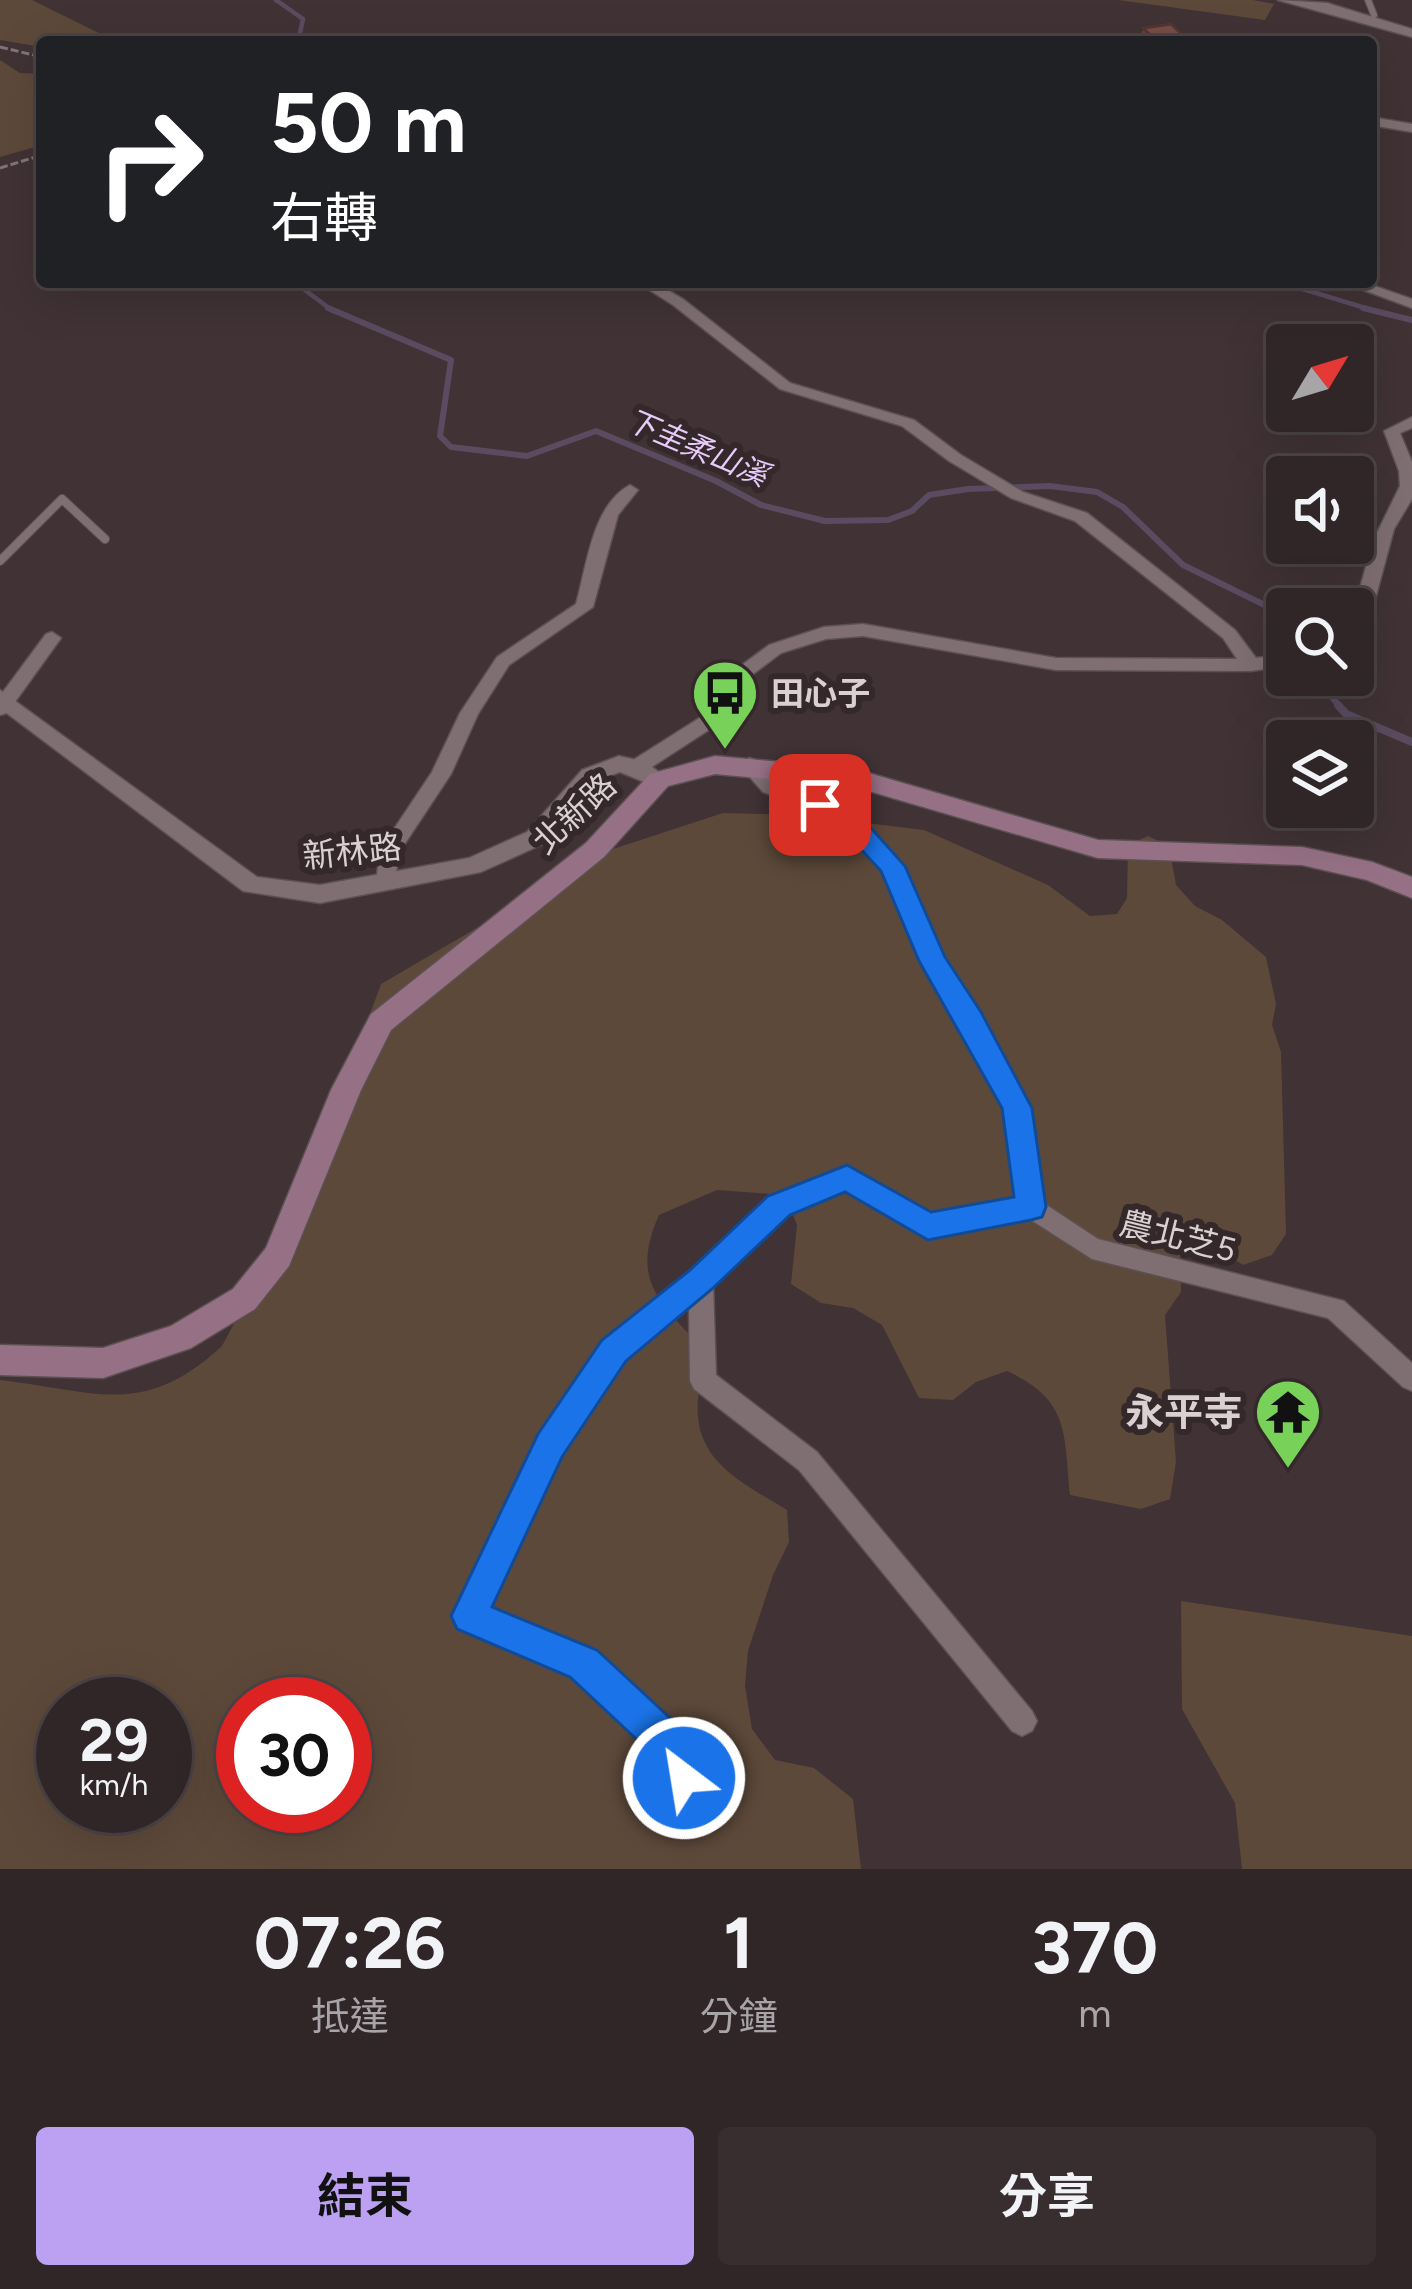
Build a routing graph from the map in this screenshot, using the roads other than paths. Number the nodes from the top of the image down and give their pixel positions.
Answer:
1 (1283, 0) edge
2 (1368, 0) edge
3 (1374, 15) dead end
4 (1412, 33) edge
5 (1377, 122) edge
6 (1412, 128) edge
7 (654, 288) edge
8 (1366, 288) edge
9 (1412, 304) edge
10 (1412, 422) edge
11 (630, 490) dead end
12 (105, 539) dead end
13 (0, 561) edge
14 (1368, 588) edge
15 (52, 638) dead end
16 (1266, 663) edge
17 (1251, 665) junction
18 (3, 703) edge
19 (749, 765) junction
20 (648, 774) junction
21 (386, 884) junction
22 (1412, 888) edge
23 (1031, 1207) junction
24 (701, 1280) junction
25 (0, 1360) edge
26 (1412, 1379) edge
27 (1022, 1721) dead end
28 (684, 1778) dead end

1 - 4 street
2 - 3 lane
5 - 6 street
7 - 17 street
8 - 9 street
10 - 14 street
11 - 21 street
12 - 13 lane
15 - 18 street
16 - 17 street
17 - 20 street
18 - 21 street, 新林路
19 - 20 main road, 北新路
19 - 22 main road, 北新路
19 - 23 street
20 - 21 street, 新林路
20 - 25 main road, 北新路
23 - 24 street
23 - 26 street, 農北芝5
24 - 27 street
24 - 28 street

